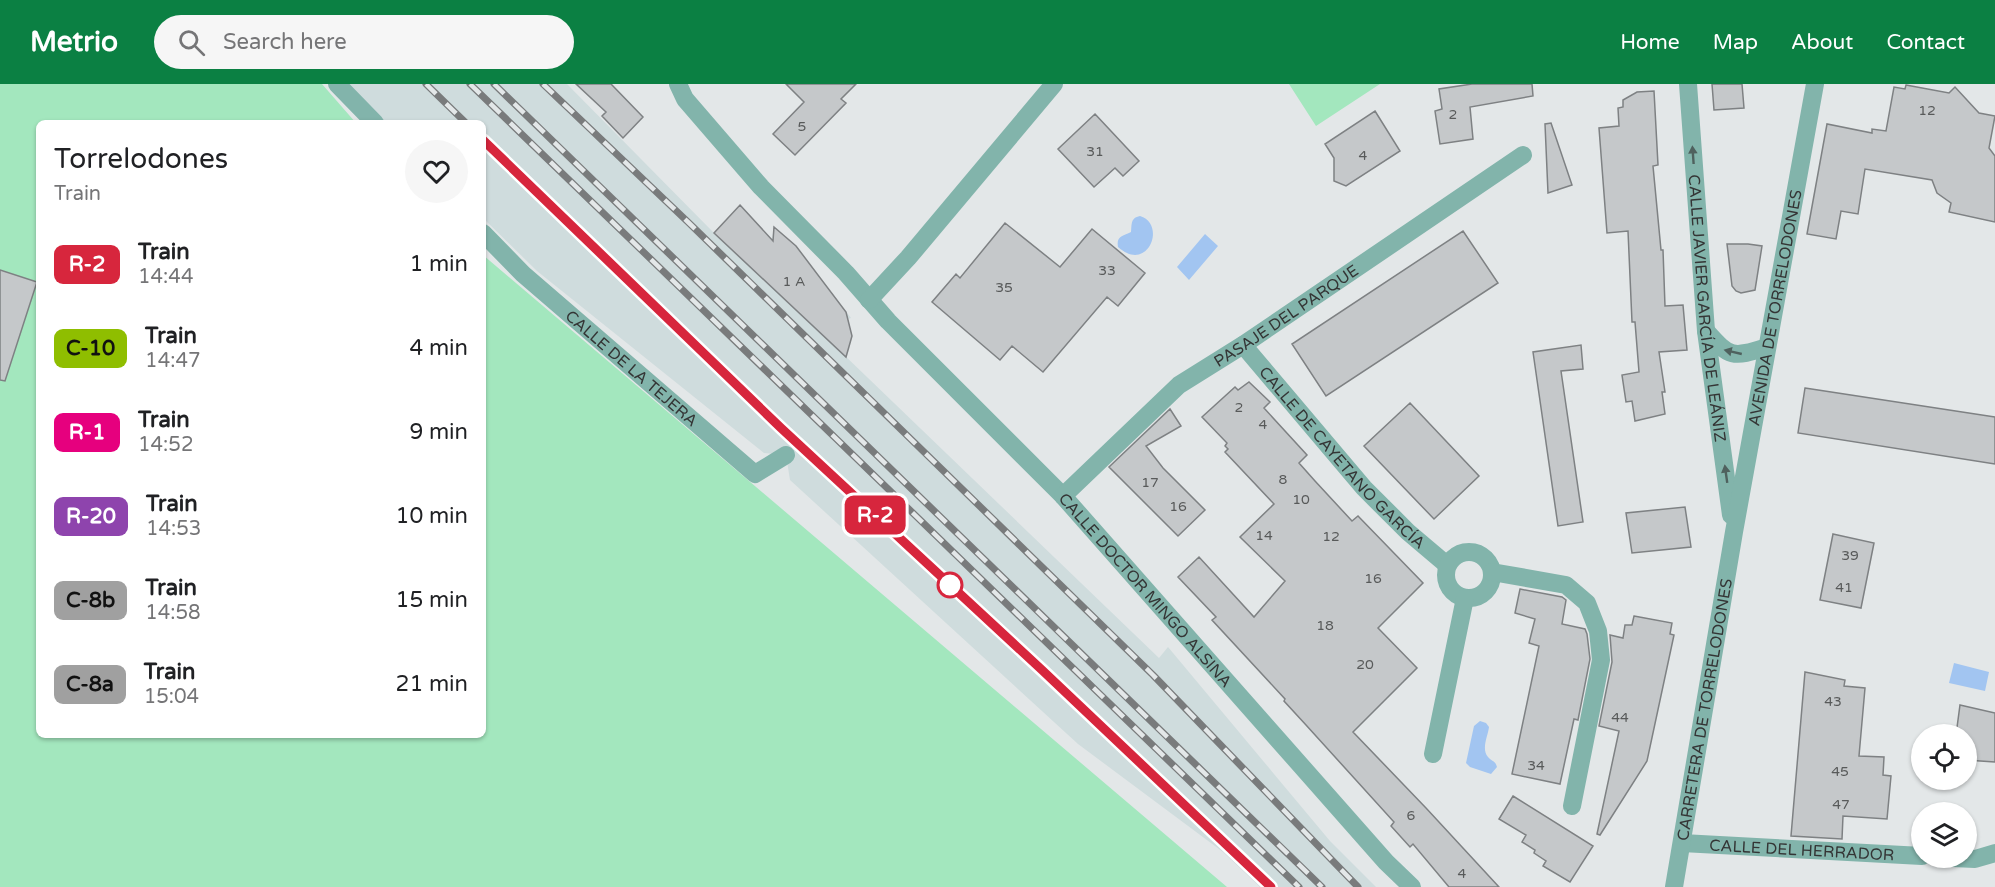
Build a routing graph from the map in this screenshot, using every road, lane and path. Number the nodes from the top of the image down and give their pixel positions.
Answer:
1 (337, 84) edge
2 (678, 84) edge
3 (1054, 84) edge
4 (1688, 84) edge
5 (1814, 87) edge
6 (372, 120) edge
7 (1523, 155) dead end
8 (486, 236) edge
9 (869, 300) junction
10 (1706, 331) junction
11 (1243, 345) junction
12 (1767, 347) junction
13 (786, 455) dead end
14 (1063, 496) junction
15 (1734, 532) junction
16 (1448, 565) junction
17 (1492, 572) junction
18 (1465, 598) junction
19 (1432, 753) dead end
20 (1572, 806) dead end
21 (1682, 843) junction
22 (1995, 853) edge
23 (1911, 855) edge
24 (1977, 858) edge
25 (1413, 887) edge
26 (1674, 887) edge

1 - 6 street
2 - 9 street, CALLE DOCTOR MINGO ALSINA
3 - 9 street
10 -> 4 street, CALLE JAVIER GARCÍA DE LEÁNIZ
5 - 12 street, AVENIDA DE TORRELODONES
7 - 11 street, PASAJE DEL PARQUE
8 - 13 street, CALLE DE LA TEJERA
9 - 14 street, CALLE DOCTOR MINGO ALSINA
12 -> 10 street
15 -> 10 street, CALLE JAVIER GARCÍA DE LEÁNIZ
11 - 14 street, PASAJE DEL PARQUE
11 - 16 street, CALLE DE CAYETANO GARCÍA
12 - 15 street, AVENIDA DE TORRELODONES
14 - 25 street, CALLE DOCTOR MINGO ALSINA
15 - 21 street, CARRETERA DE TORRELODONES
16 - 17 street
16 - 18 street
17 - 18 street
17 - 20 street
18 - 19 street
21 - 23 street, CALLE DEL HERRADOR
21 - 26 street, CARRETERA DE TORRELODONES
22 - 24 street

